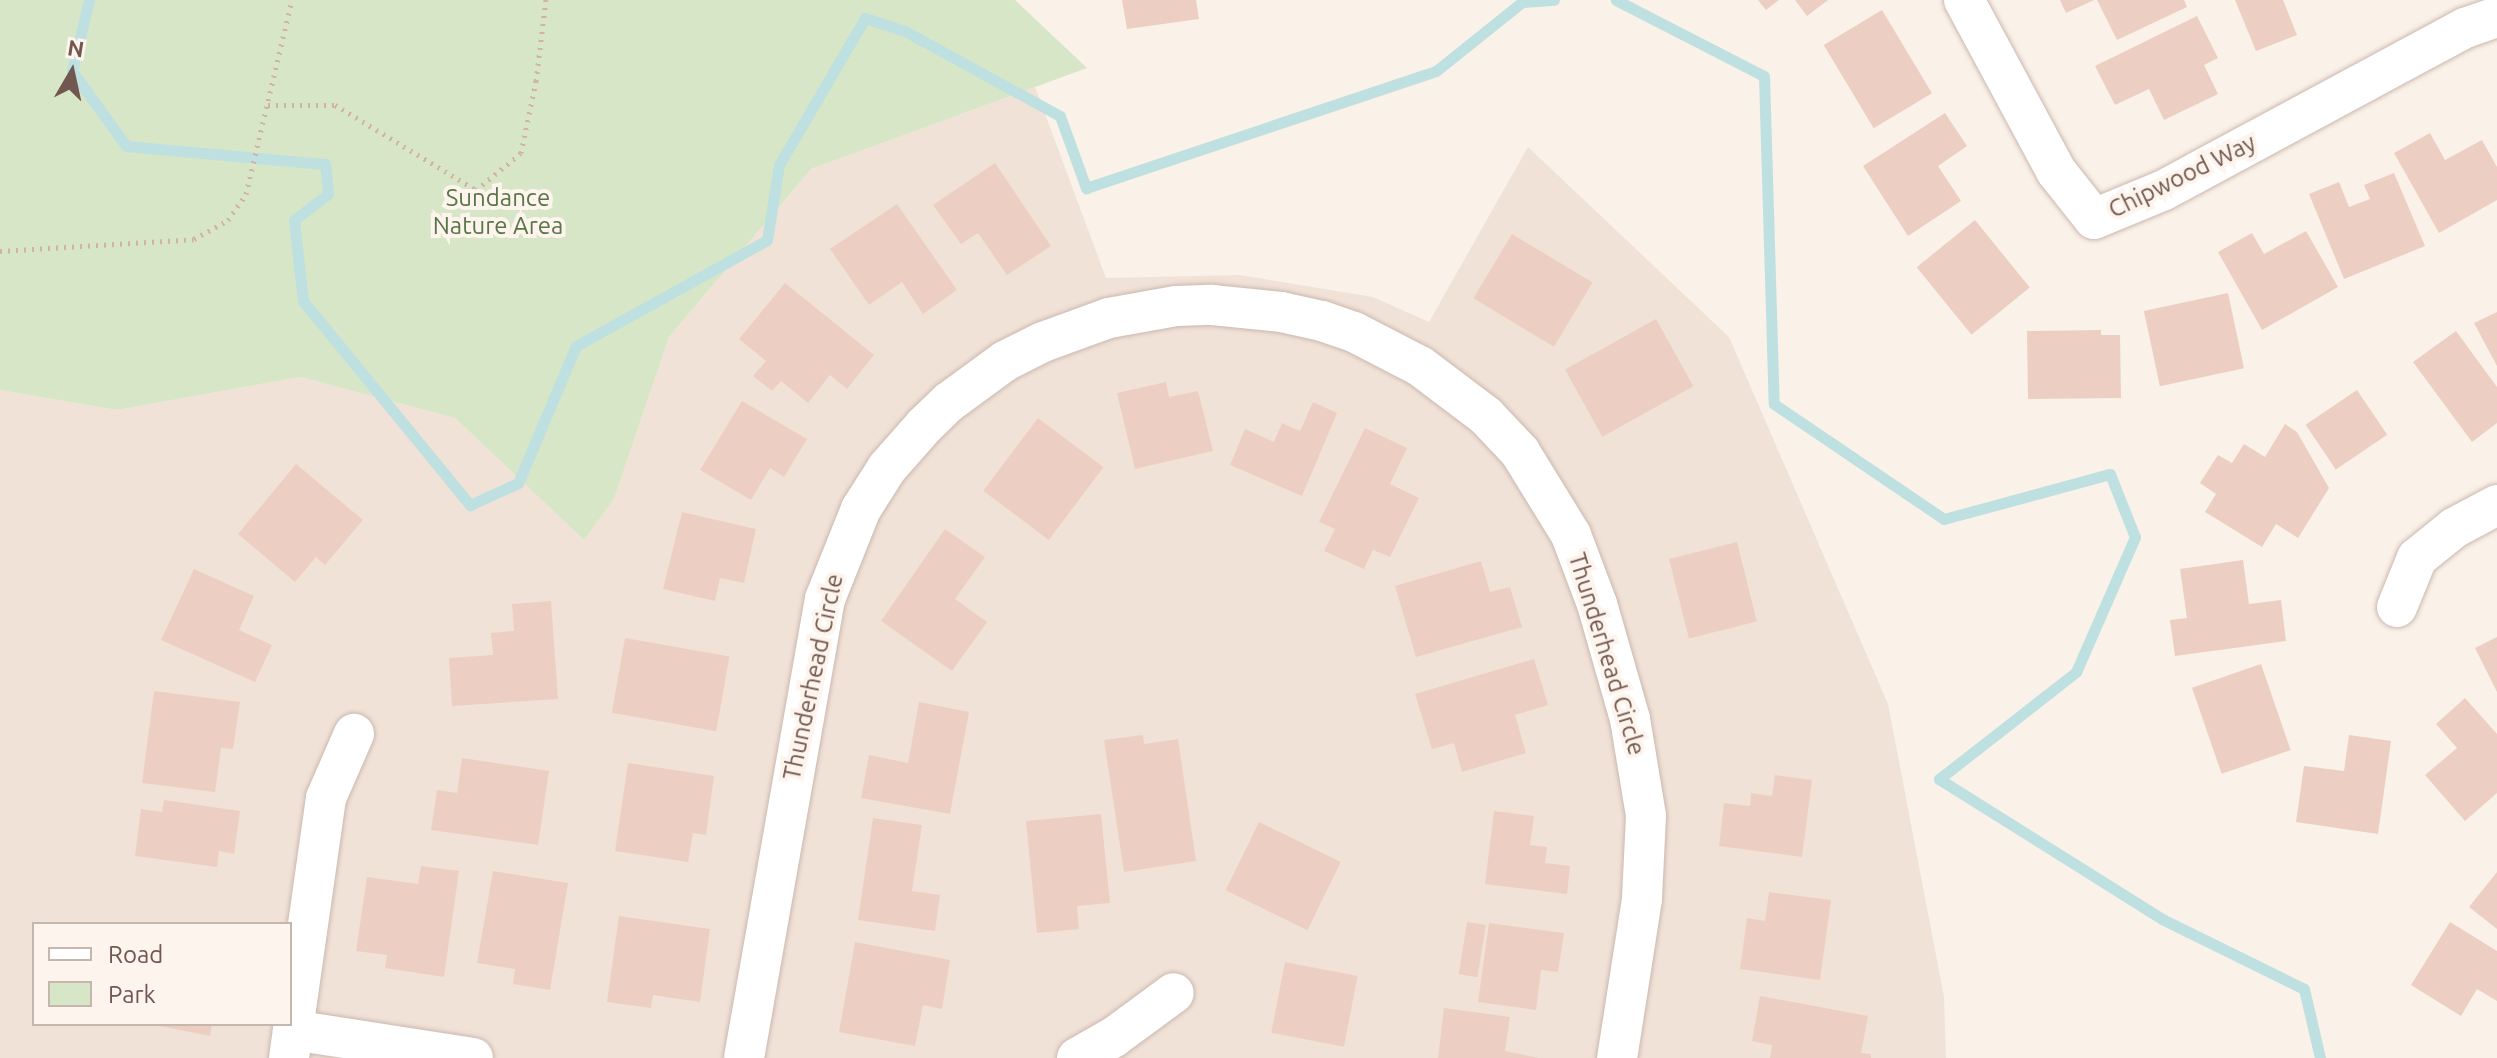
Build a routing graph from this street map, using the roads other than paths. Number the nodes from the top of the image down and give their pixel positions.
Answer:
1 (1964, 0) edge
2 (2497, 17) edge
3 (2497, 505) edge
4 (2397, 607) dead end
5 (354, 734) dead end
6 (1174, 993) dead end
7 (291, 1044) edge
8 (473, 1058) edge
9 (744, 1058) edge
10 (1077, 1058) edge
11 (1617, 1058) edge

1 - 2 street, Chipwood Way
3 - 4 street
5 - 7 street
6 - 10 street
7 - 8 street
9 - 11 street, Thunderhead Circle

